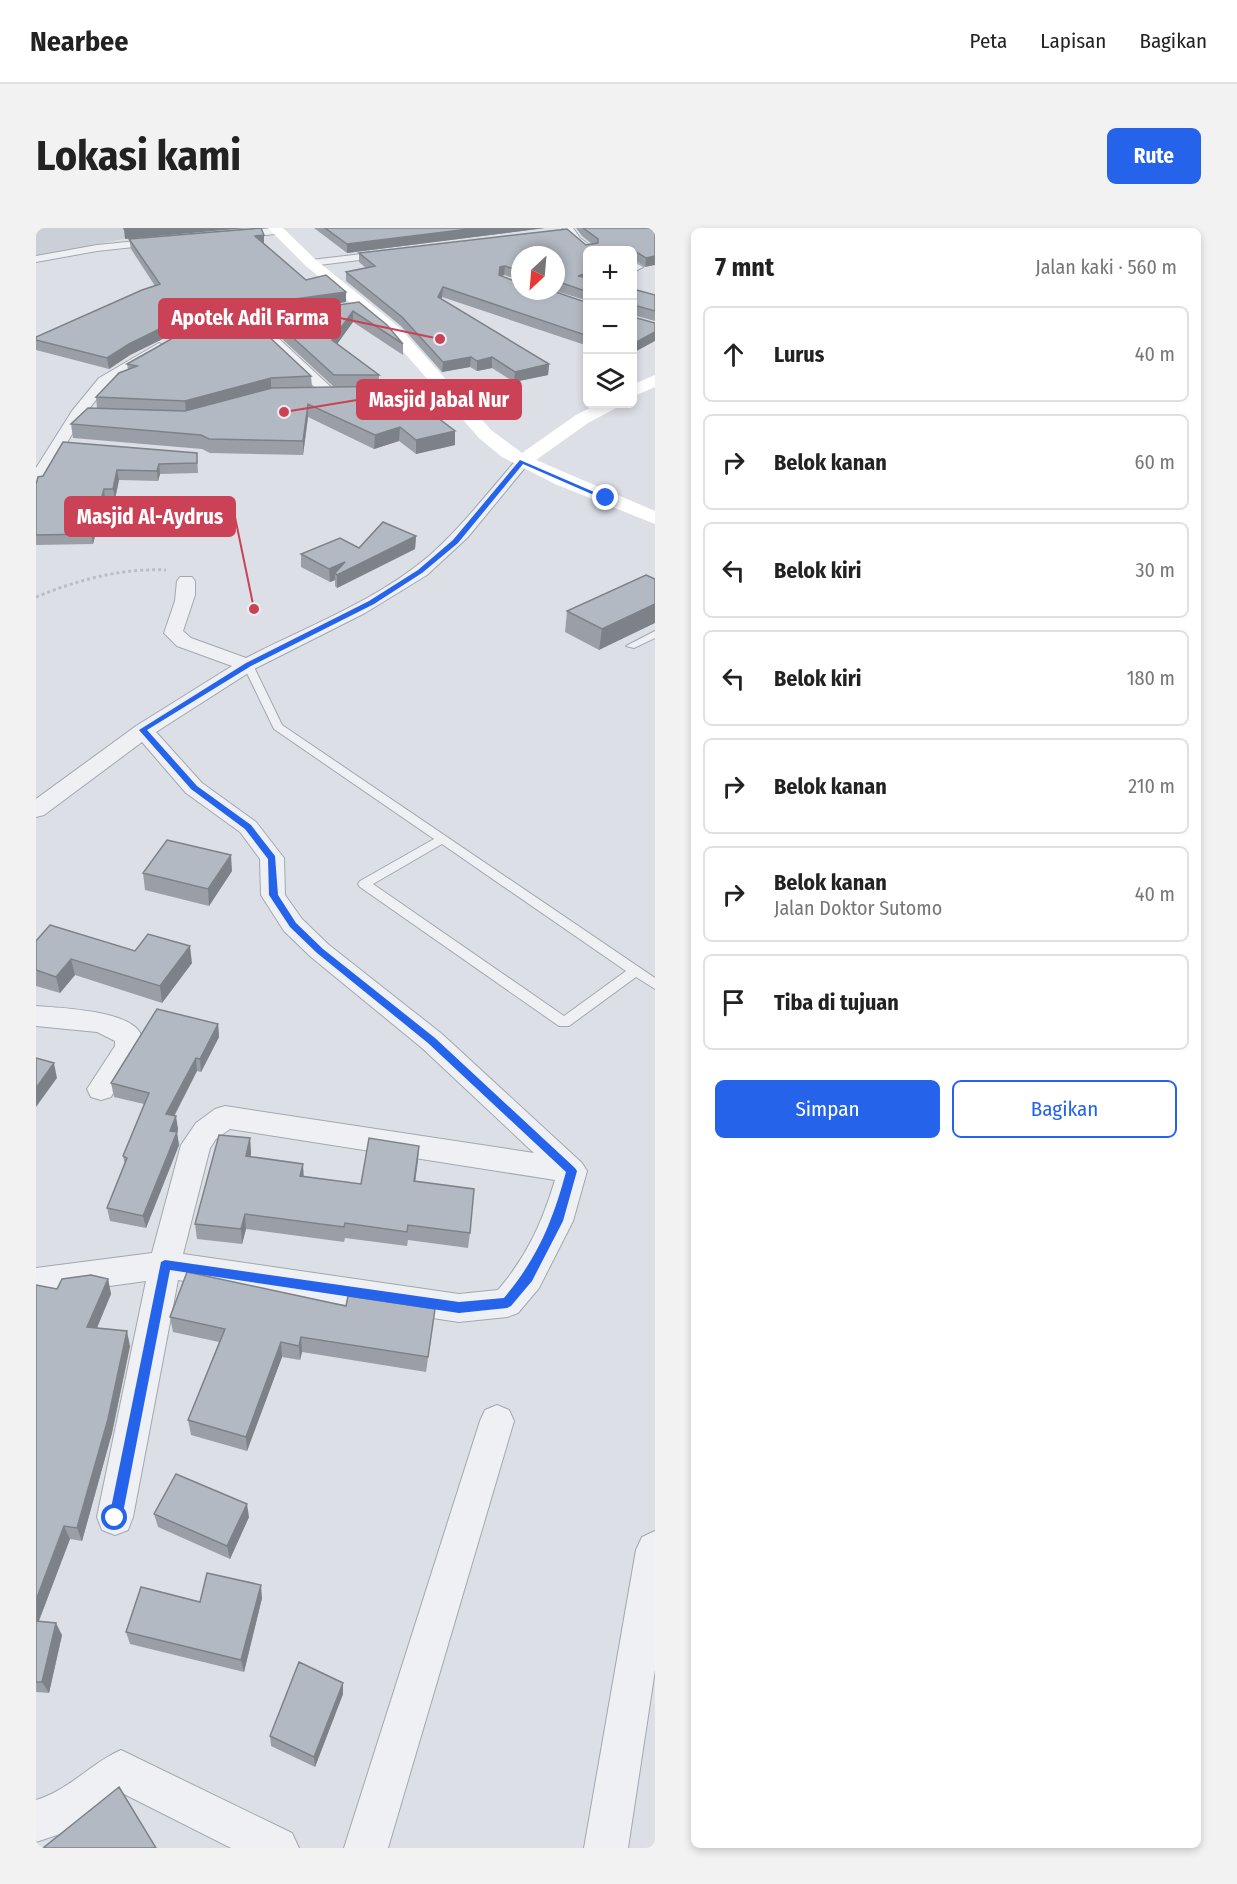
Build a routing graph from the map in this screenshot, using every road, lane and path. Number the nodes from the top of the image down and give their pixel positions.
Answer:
1 (275, 229) edge
2 (565, 230) edge
3 (210, 237) edge
4 (180, 240) edge
5 (583, 246) edge
6 (412, 250) edge
7 (36, 251) edge
8 (51, 256) junction
9 (36, 259) edge
10 (311, 263) junction
11 (364, 306) junction
12 (341, 309) edge
13 (318, 312) edge
14 (251, 320) junction
15 (205, 328) edge
16 (174, 340) edge
17 (655, 380) edge
18 (637, 390) edge
19 (310, 393) edge
20 (329, 393) junction
21 (454, 397) junction
22 (602, 408) edge
23 (76, 414) junction
24 (96, 416) edge
25 (58, 444) junction
26 (80, 446) edge
27 (522, 462) junction
28 (36, 481) edge
29 (655, 518) edge
30 (186, 580) joint
31 (36, 597) edge
32 (655, 634) edge
33 (632, 646) dead end
34 (248, 665) junction
35 (143, 730) junction
36 (36, 810) edge
37 (442, 839) junction
38 (635, 971) junction
39 (655, 984) edge
40 (36, 1016) edge
41 (101, 1089) dead end
42 (572, 1171) junction
43 (165, 1265) junction
44 (36, 1282) edge
45 (497, 1421) dead end
46 (115, 1518) dead end
47 (655, 1550) edge
48 (36, 1821) edge
49 (277, 1848) edge
50 (366, 1848) edge
51 (606, 1848) edge

1 - 3 street
1 - 10 street
2 - 5 street
4 - 8 street
6 - 10 street
7 - 8 street
8 - 9 street
10 - 11 street
11 - 12 street
11 - 21 street
13 - 14 street
14 - 15 street
14 - 20 street
16 - 23 street
17 - 18 street
19 - 20 street
20 - 21 street
21 - 27 street
22 - 27 street
23 - 24 street
23 - 25 street
25 - 26 street
25 - 28 street
27 - 29 street
27 - 34 street
30 - 31 path
30 - 34 street
32 - 33 lane
34 - 35 street
34 - 37 lane
35 - 36 street
35 - 42 street
37 - 38 lane
37 - 38 lane
38 - 39 lane
40 - 41 street
42 - 43 street
42 - 43 street
43 - 44 street
43 - 46 street
45 - 50 street
47 - 51 street
48 - 49 street

